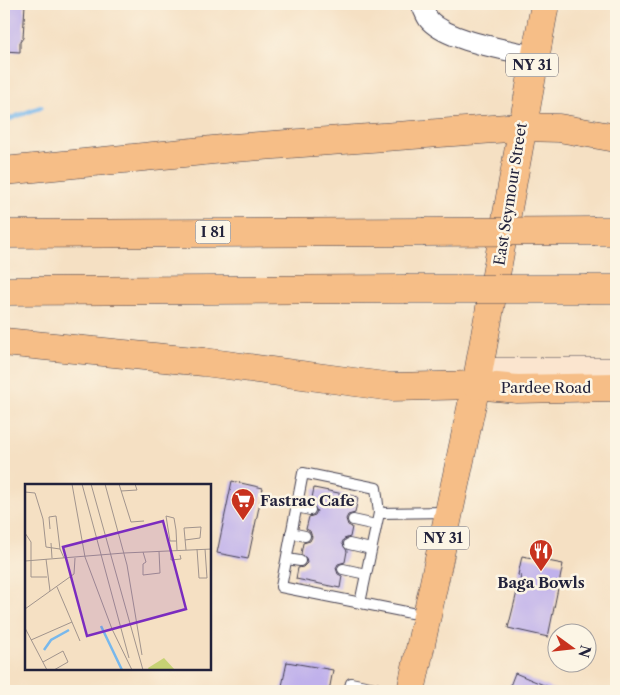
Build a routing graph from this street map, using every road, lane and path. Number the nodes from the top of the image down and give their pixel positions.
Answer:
1 (421, 4) edge
2 (544, 4) edge
3 (534, 56) junction
4 (521, 127) junction
5 (616, 138) edge
6 (4, 171) edge
7 (606, 231) edge
8 (4, 234) edge
9 (616, 289) edge
10 (4, 291) edge
11 (4, 342) edge
12 (616, 372) edge
13 (477, 378) junction
14 (616, 387) edge
15 (296, 507) junction
16 (310, 510) dead end
17 (449, 512) junction
18 (379, 513) junction
19 (354, 520) dead end
20 (376, 525) junction
21 (291, 533) junction
22 (305, 536) dead end
23 (349, 544) dead end
24 (371, 549) junction
25 (287, 558) junction
26 (300, 561) dead end
27 (343, 569) dead end
28 (366, 574) junction
29 (360, 603) junction
30 (427, 616) junction
31 (349, 691) edge
32 (389, 691) edge
33 (411, 691) edge

1 - 3 street
2 - 3 main road, East Seymour Street / NY 31
3 - 4 main road, East Seymour Street / NY 31
4 - 5 main road
4 - 6 main road
4 - 13 main road, East Seymour Street / NY 31
7 - 8 main road, I 81, bridge
9 - 10 main road, bridge
11 - 13 main road
12 - 13 street, Pardee Road
13 - 14 main road, Pardee Road
13 - 17 main road, NY 31
15 - 16 lane
15 - 18 lane
15 - 21 lane
17 - 18 lane
17 - 30 main road, NY 31
18 - 20 lane
19 - 20 lane
20 - 24 lane
21 - 22 lane
21 - 25 lane
23 - 24 lane
24 - 28 lane
25 - 26 lane
25 - 29 lane
27 - 28 lane
28 - 29 lane
29 - 30 lane
30 - 33 main road, NY 31
31 - 32 lane

